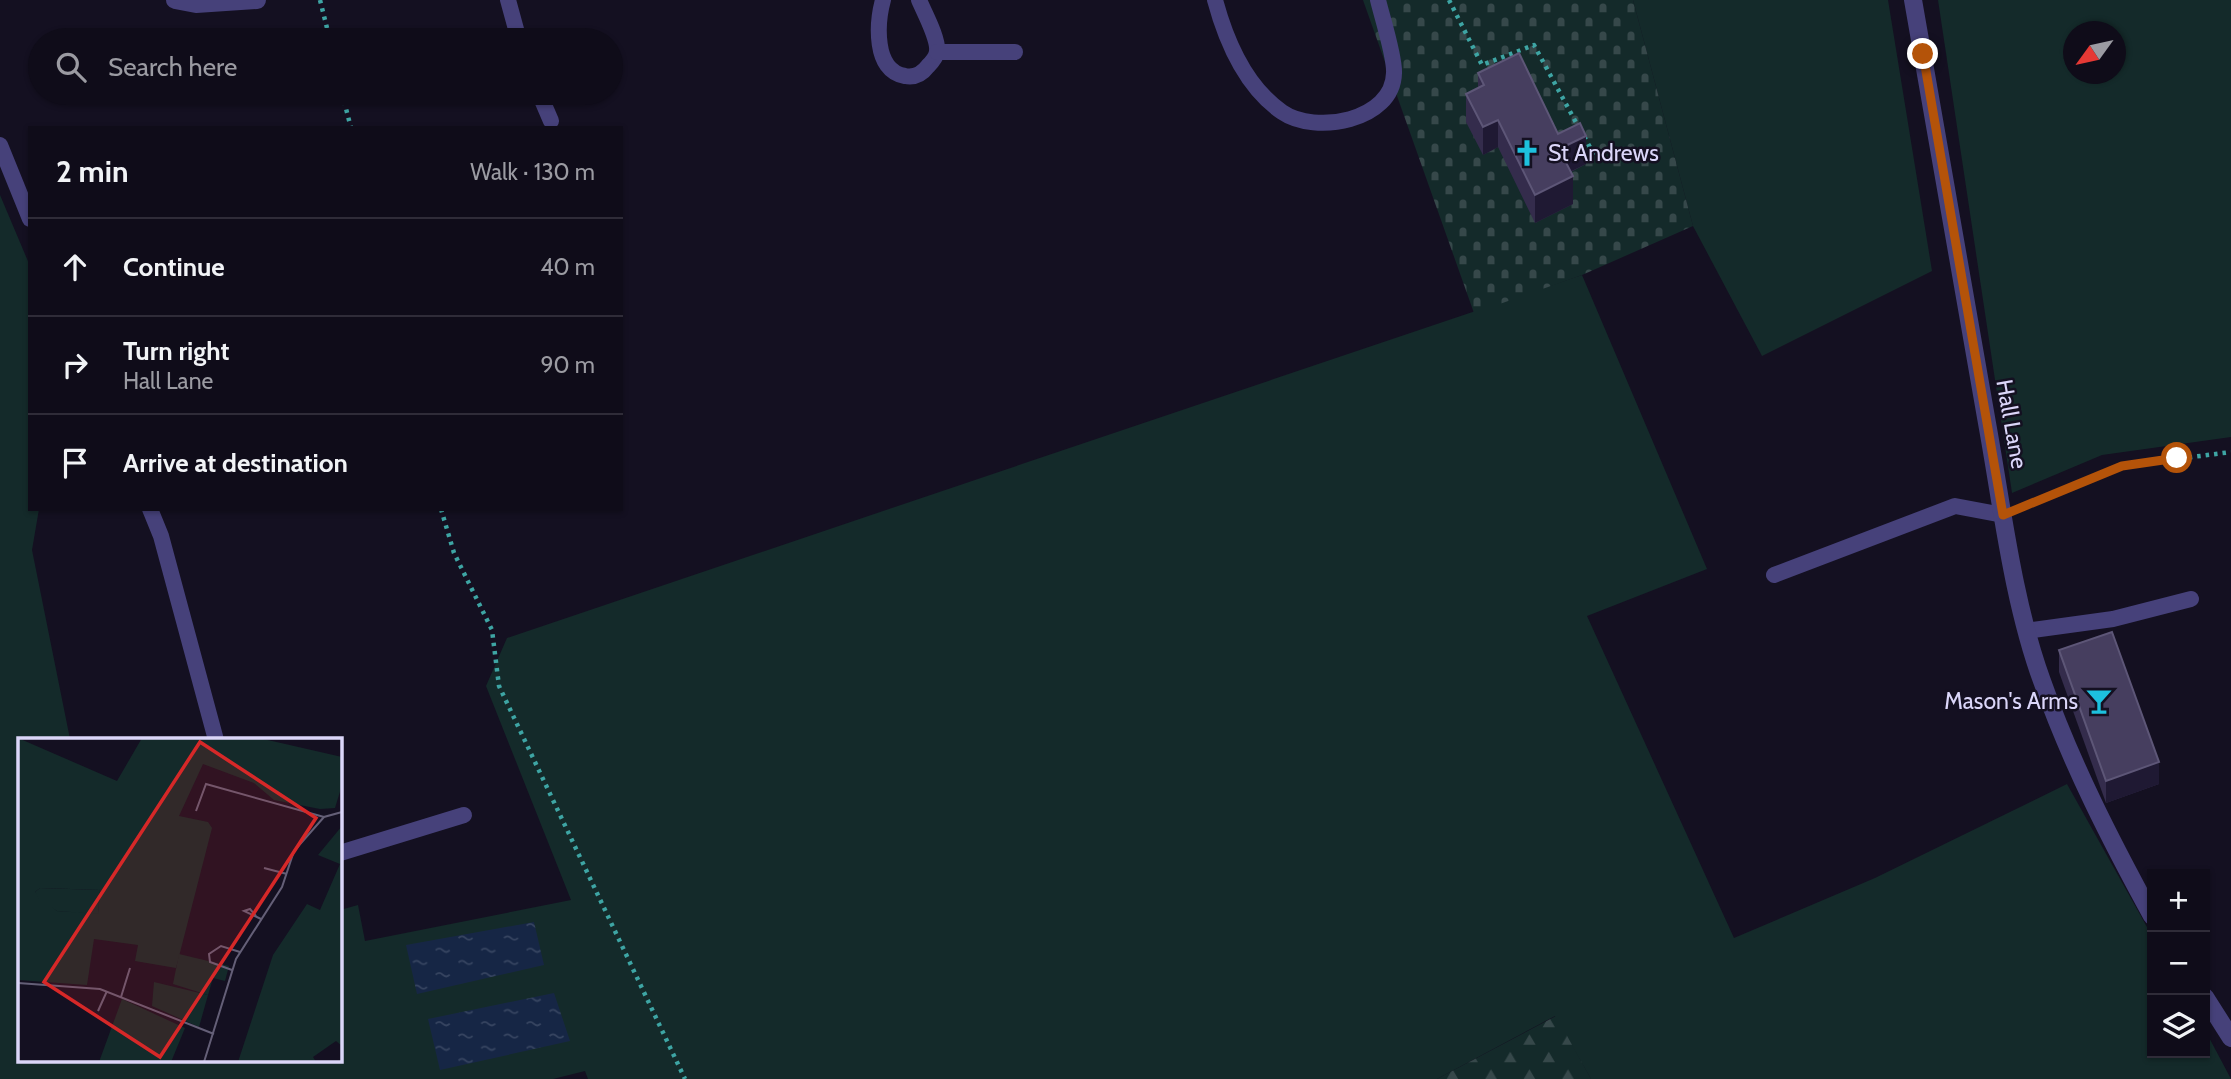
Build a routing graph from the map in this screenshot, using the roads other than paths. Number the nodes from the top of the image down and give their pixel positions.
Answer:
1 (175, 0) edge
2 (257, 0) edge
3 (508, 0) edge
4 (883, 0) edge
5 (919, 0) edge
6 (1215, 0) edge
7 (1378, 0) edge
8 (1913, 0) edge
9 (516, 28) edge
10 (937, 52) junction
11 (1015, 52) dead end
12 (544, 105) edge
13 (551, 121) dead end
14 (0, 145) edge
15 (28, 214) edge
16 (151, 511) edge
17 (2003, 515) junction
18 (1774, 575) dead end
19 (2191, 599) dead end
20 (2026, 631) junction
21 (215, 738) edge
22 (464, 815) dead end
23 (341, 853) edge
24 (2147, 907) edge
25 (2210, 1005) edge
26 (2231, 1038) edge

1 - 2 street
3 - 9 lane
4 - 10 lane
5 - 10 lane
6 - 7 lane
8 - 17 street, Hall Lane
10 - 11 lane
12 - 13 lane
14 - 15 lane
16 - 21 lane
17 - 18 lane
17 - 20 street, Hall Lane
19 - 20 lane
20 - 24 street, Hall Lane
22 - 23 lane
25 - 26 street

